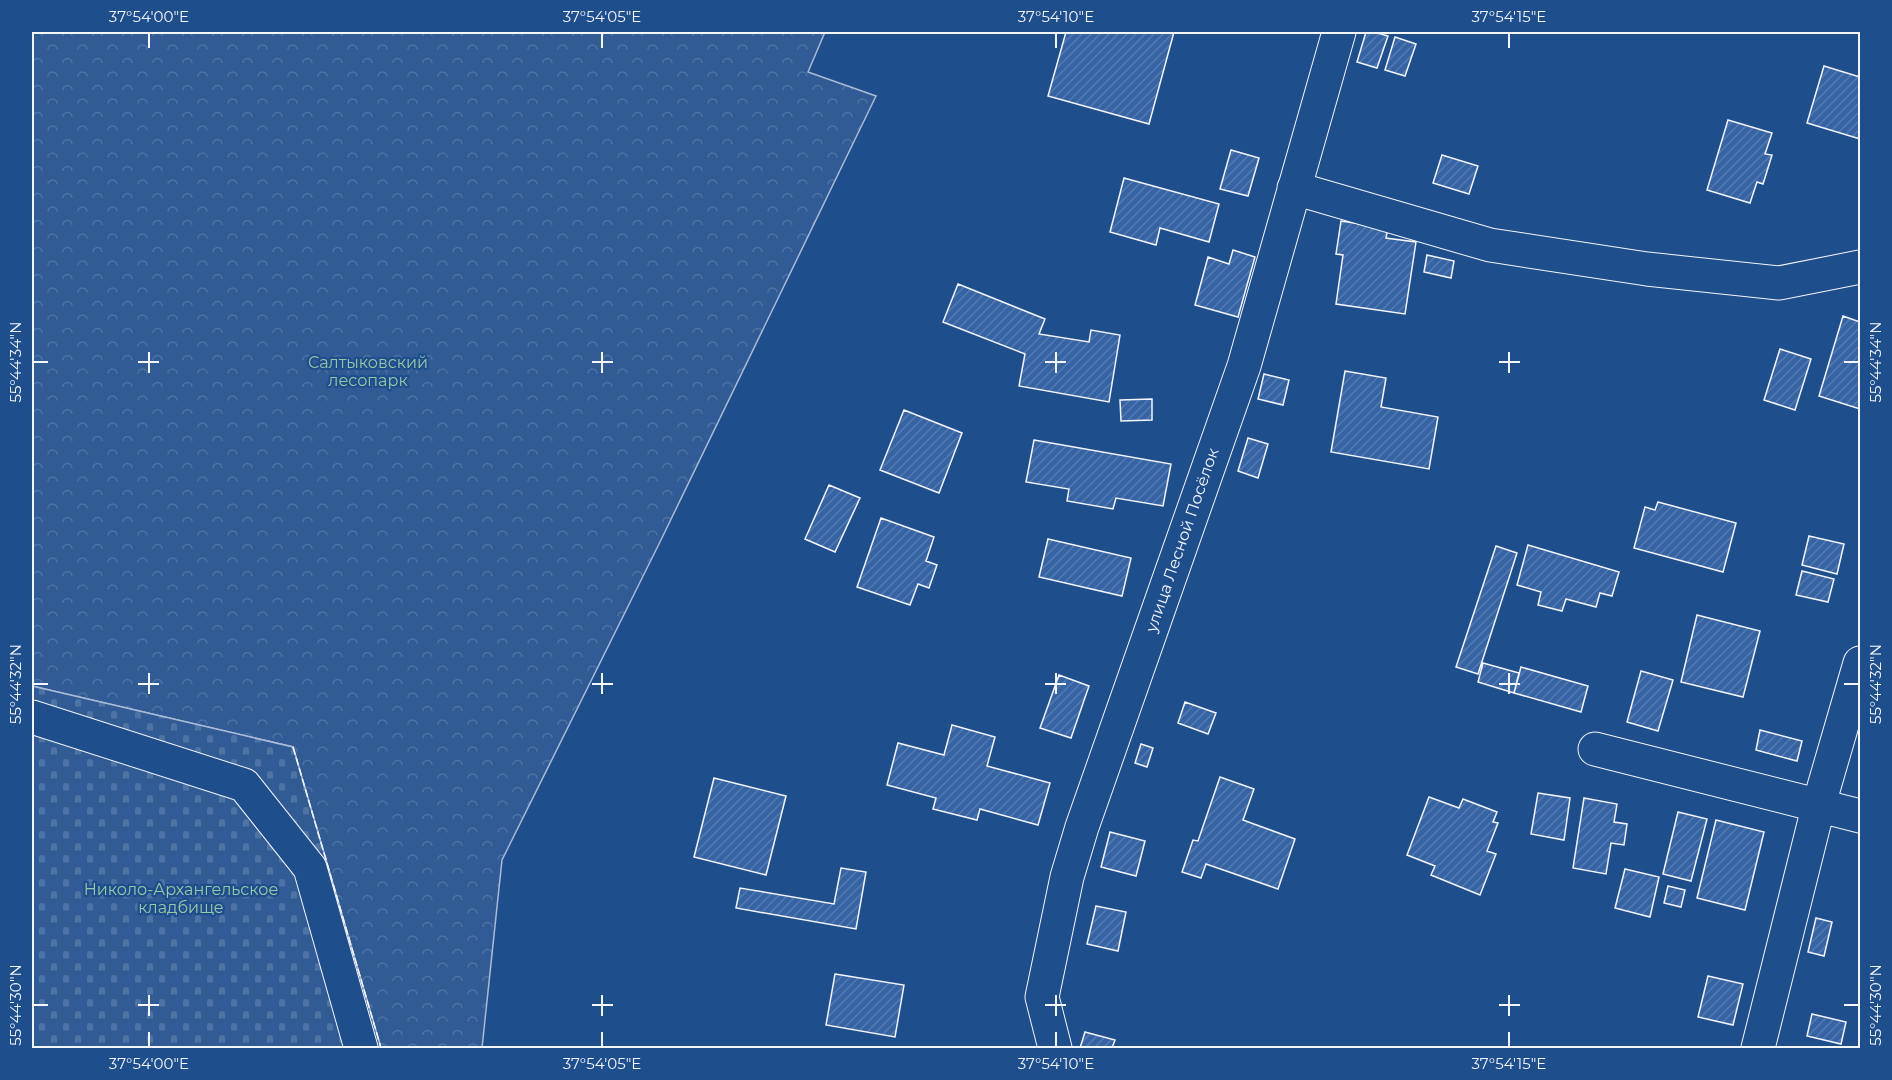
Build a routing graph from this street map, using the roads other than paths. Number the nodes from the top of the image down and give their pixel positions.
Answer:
1 (1339, 32) edge
2 (1294, 188) junction
3 (1860, 267) edge
4 (1860, 663) edge
5 (32, 717) edge
6 (1594, 749) dead end
7 (1819, 804) junction
8 (1860, 816) edge
9 (361, 1048) edge
10 (1055, 1048) edge
11 (1758, 1048) edge

1 - 2 street, улица Лесной Посёлок
2 - 3 street
2 - 10 street, улица Лесной Посёлок
4 - 7 street
5 - 9 street
6 - 7 street
7 - 8 street
7 - 11 street

